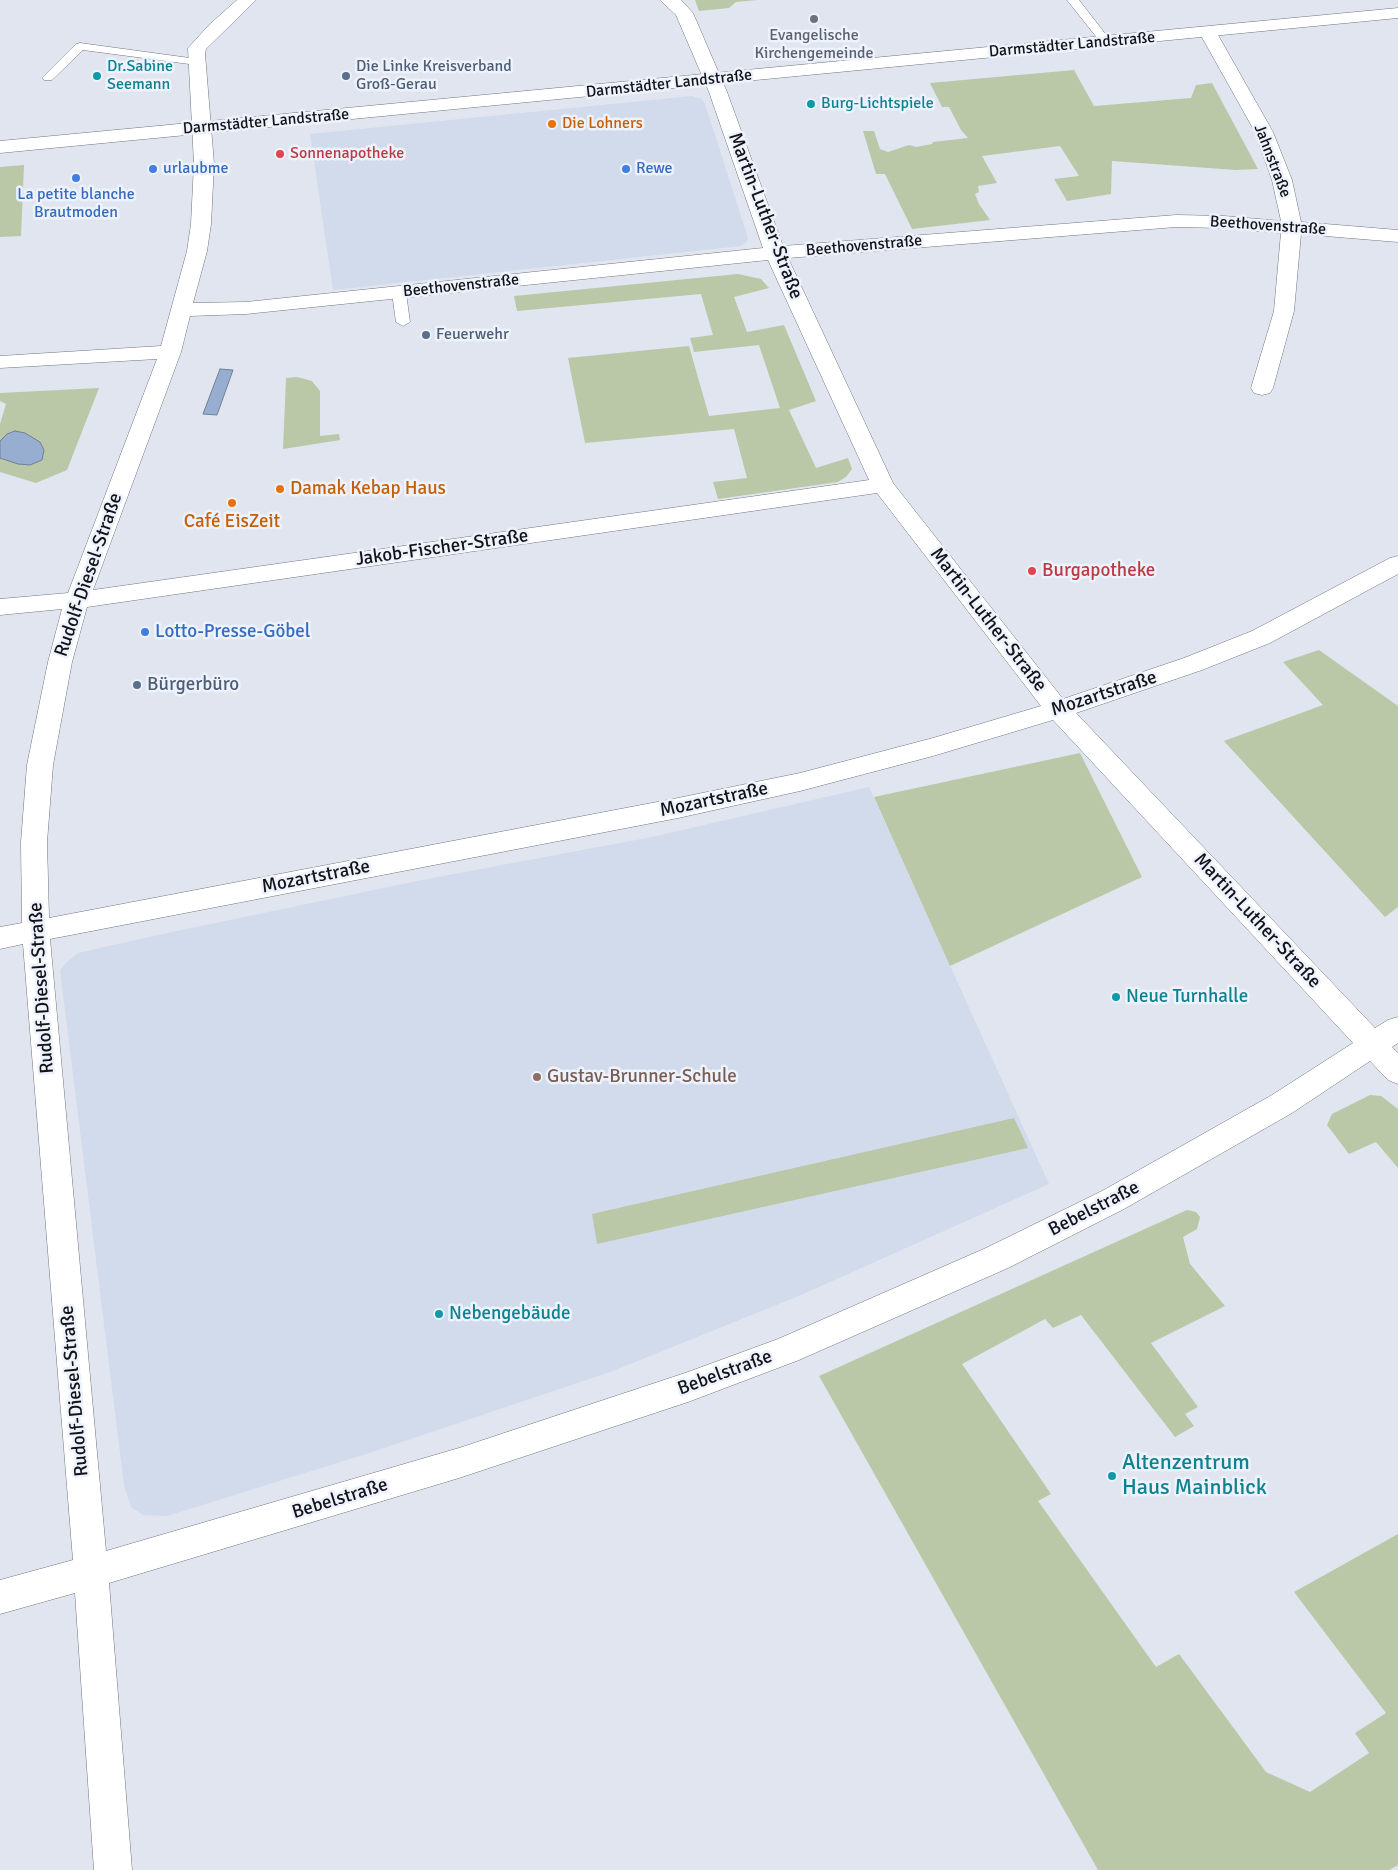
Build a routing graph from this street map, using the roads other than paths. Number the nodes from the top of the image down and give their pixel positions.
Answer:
1 (248, 0) edge
2 (669, 0) edge
3 (1073, 0) edge
4 (1398, 13) edge
5 (1208, 32) junction
6 (1106, 42) junction
7 (197, 62) junction
8 (48, 78) dead end
9 (712, 80) junction
10 (201, 128) junction
11 (0, 147) edge
12 (1292, 226) junction
13 (1398, 236) edge
14 (775, 253) junction
15 (399, 293) junction
16 (182, 310) junction
17 (403, 322) dead end
18 (170, 352) junction
19 (0, 362) edge
20 (1262, 388) dead end
21 (883, 485) junction
22 (1398, 564) edge
23 (77, 600) junction
24 (0, 607) edge
25 (1058, 710) junction
26 (36, 931) junction
27 (0, 938) edge
28 (1386, 1037) edge
29 (1398, 1072) edge
30 (91, 1571) junction
31 (0, 1597) edge
32 (113, 1870) edge

1 - 7 street
2 - 9 street, Martin-Luther-Straße
3 - 6 lane
4 - 5 street, Darmstädter Landstraße
5 - 6 street, Darmstädter Landstraße
5 - 12 street, Jahnstraße
6 - 9 street, Darmstädter Landstraße
7 - 8 lane
7 - 10 street, Rudolf-Diesel-Straße
9 - 10 street, Darmstädter Landstraße
9 - 14 street, Martin-Luther-Straße
10 - 11 street, Darmstädter Landstraße
10 - 16 street, Rudolf-Diesel-Straße
12 - 13 street, Beethovenstraße
12 - 14 street, Beethovenstraße
12 - 20 street, Jahnstraße
14 - 15 street, Beethovenstraße
14 - 21 street, Martin-Luther-Straße
15 - 16 street, Beethovenstraße
15 - 17 lane
16 - 18 street, Rudolf-Diesel-Straße
18 - 19 street
18 - 23 street, Rudolf-Diesel-Straße
21 - 23 street, Jakob-Fischer-Straße
21 - 25 street, Martin-Luther-Straße
22 - 25 street, Mozartstraße
23 - 24 street, Jakob-Fischer-Straße
23 - 26 street, Rudolf-Diesel-Straße
25 - 26 street, Mozartstraße
25 - 28 street, Martin-Luther-Straße
26 - 27 street, Mozartstraße
26 - 30 street, Rudolf-Diesel-Straße
28 - 29 street, Martin-Luther-Straße
28 - 30 street, Bebelstraße
30 - 31 street, Bebelstraße
30 - 32 street, Rudolf-Diesel-Straße

